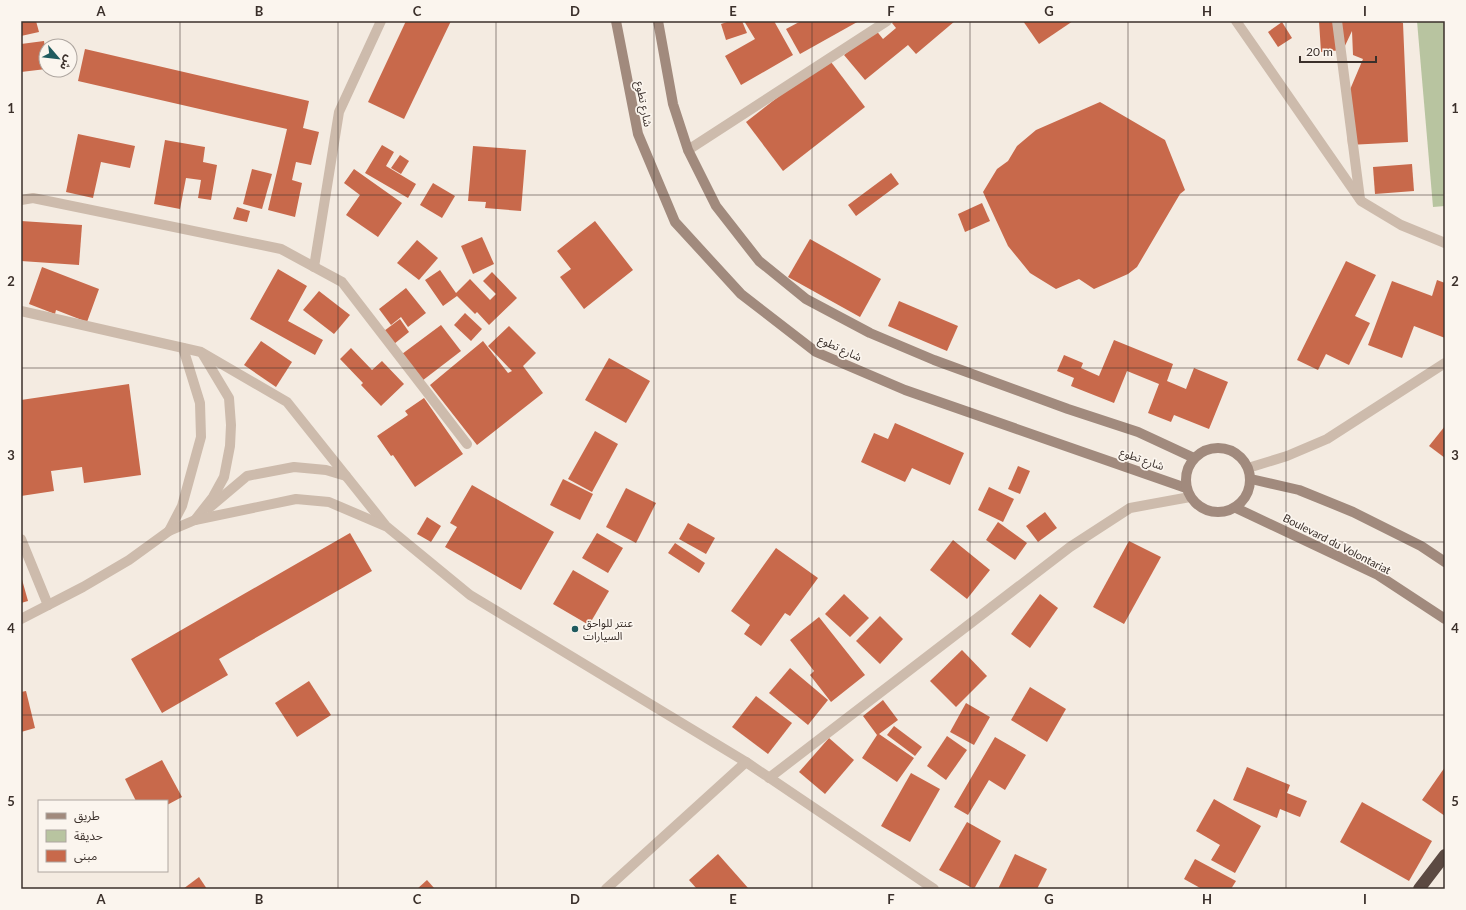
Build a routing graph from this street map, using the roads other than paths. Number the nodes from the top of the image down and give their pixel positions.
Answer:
1 (381, 21) edge
2 (616, 21) edge
3 (658, 21) edge
4 (887, 21) edge
5 (1236, 21) edge
6 (1337, 21) edge
7 (688, 150) junction
8 (21, 200) edge
9 (1361, 201) junction
10 (1445, 243) edge
11 (314, 267) junction
12 (21, 311) edge
13 (183, 348) junction
14 (201, 352) junction
15 (1445, 363) edge
16 (467, 444) dead end
17 (1194, 458) junction
18 (1248, 468) junction
19 (346, 476) junction
20 (1251, 479) junction
21 (1188, 492) junction
22 (1236, 508) junction
23 (195, 520) junction
24 (386, 526) junction
25 (169, 531) junction
26 (21, 538) edge
27 (1445, 562) edge
28 (48, 605) junction
29 (21, 619) edge
30 (1445, 619) edge
31 (746, 762) junction
32 (769, 778) junction
33 (1445, 855) edge
34 (606, 889) edge
35 (934, 889) edge
36 (1419, 889) edge

1 - 11 street
2 - 21 main road, شارع تطوع
3 - 7 main road
4 - 7 street
5 - 9 street
6 - 9 street
7 - 17 main road, شارع تطوع
8 - 11 street
9 - 10 street
11 - 16 street
12 - 13 street
13 - 14 street
13 - 25 street
14 - 19 street
14 - 23 street
15 - 18 street
17 - 18 main road
17 - 21 main road
18 - 20 main road
19 - 23 street
19 - 24 street
20 - 22 main road
20 - 27 main road
21 - 22 main road
21 - 32 street
22 - 30 main road, Boulevard du Volontariat
23 - 24 street
23 - 25 street
24 - 31 street
25 - 28 street
26 - 28 street
28 - 29 street
31 - 32 street
31 - 34 street
32 - 35 street
33 - 36 highway

